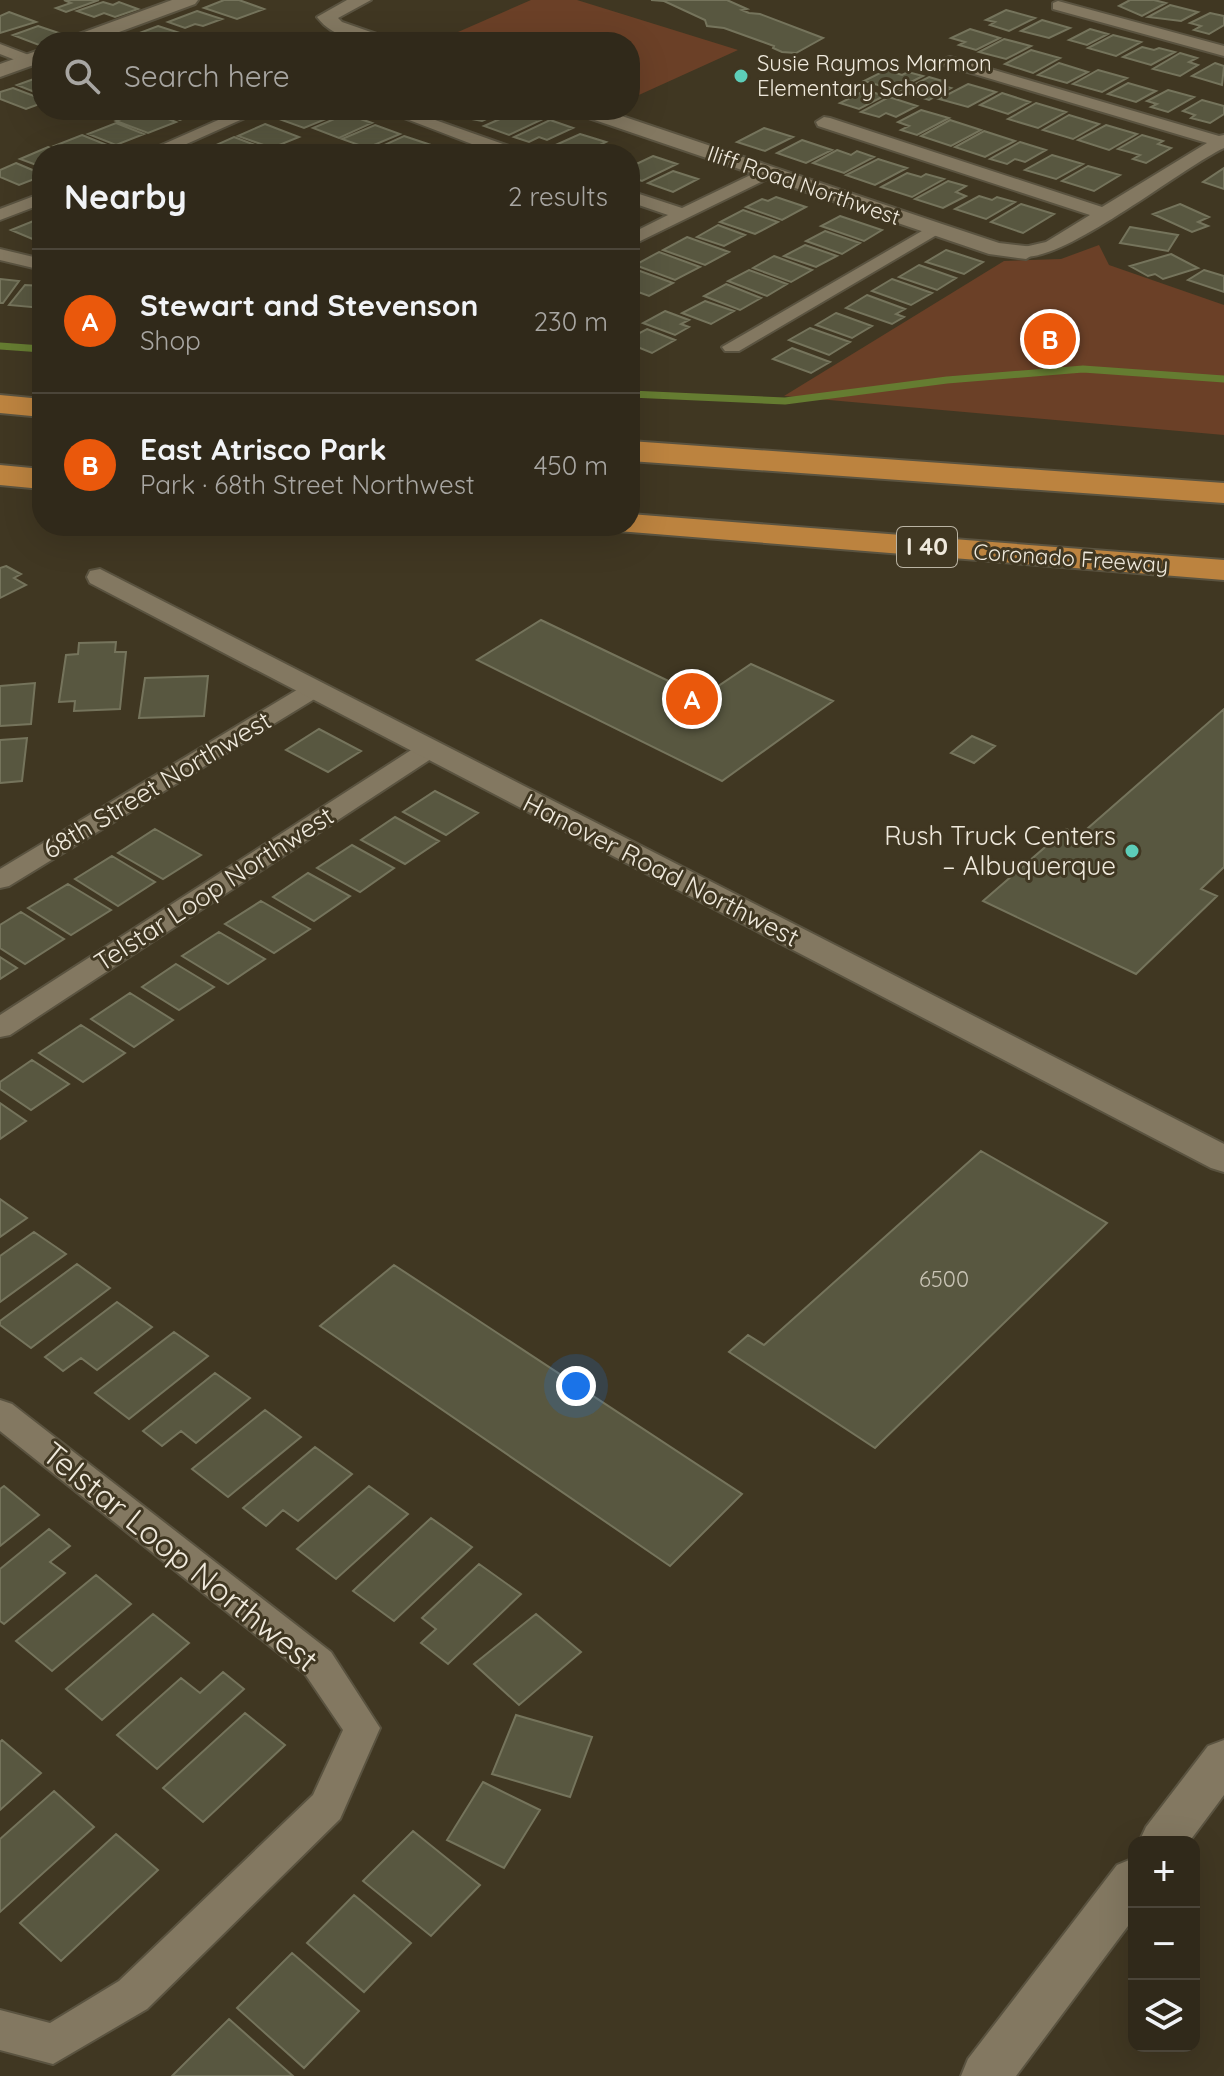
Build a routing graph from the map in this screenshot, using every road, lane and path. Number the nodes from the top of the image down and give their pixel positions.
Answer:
1 (362, 0) edge
2 (174, 2) edge
3 (1058, 6) dead end
4 (100, 32) edge
5 (352, 32) edge
6 (0, 49) edge
7 (1224, 51) edge
8 (32, 56) edge
9 (32, 58) edge
10 (950, 62) dead end
11 (0, 71) edge
12 (231, 120) edge
13 (419, 120) edge
14 (614, 120) edge
15 (824, 122) dead end
16 (1223, 142) edge
17 (173, 144) edge
18 (486, 144) edge
19 (767, 172) junction
20 (640, 199) edge
21 (32, 202) edge
22 (1102, 213) junction
23 (682, 214) junction
24 (0, 215) edge
25 (934, 229) junction
26 (640, 236) edge
27 (1026, 252) joint
28 (0, 254) edge
29 (32, 262) edge
30 (732, 347) dead end
31 (0, 404) edge
32 (32, 407) edge
33 (640, 452) edge
34 (0, 475) edge
35 (32, 478) edge
36 (1224, 493) edge
37 (640, 525) edge
38 (1224, 570) edge
39 (100, 577) dead end
40 (313, 690) junction
41 (428, 750) junction
42 (0, 880) edge
43 (0, 1028) edge
44 (1224, 1159) edge
45 (0, 1413) edge
46 (1224, 1760) edge
47 (1167, 1836) edge
48 (1128, 1888) edge
49 (0, 2030) edge
50 (986, 2076) edge

1 - 5 street
2 - 4 street
3 - 7 street
6 - 8 street
9 - 11 street
10 - 16 street
12 - 17 street
13 - 18 street
14 - 19 street, Iliff Road Northwest
15 - 22 street
16 - 22 street
19 - 23 street
19 - 25 street, Iliff Road Northwest
20 - 23 street
21 - 24 street
22 - 27 street
23 - 26 street
25 - 27 street, Iliff Road Northwest
25 - 30 street
28 - 29 street
31 - 32 highway
33 - 36 highway
34 - 35 highway
37 - 38 highway, Coronado Freeway / I 40
39 - 40 street, Hanover Road Northwest
40 - 41 street, Hanover Road Northwest
40 - 42 street, 68th Street Northwest
41 - 43 street, Telstar Loop Northwest
41 - 44 street, Hanover Road Northwest
45 - 49 street, Telstar Loop Northwest
46 - 47 street
48 - 50 street

